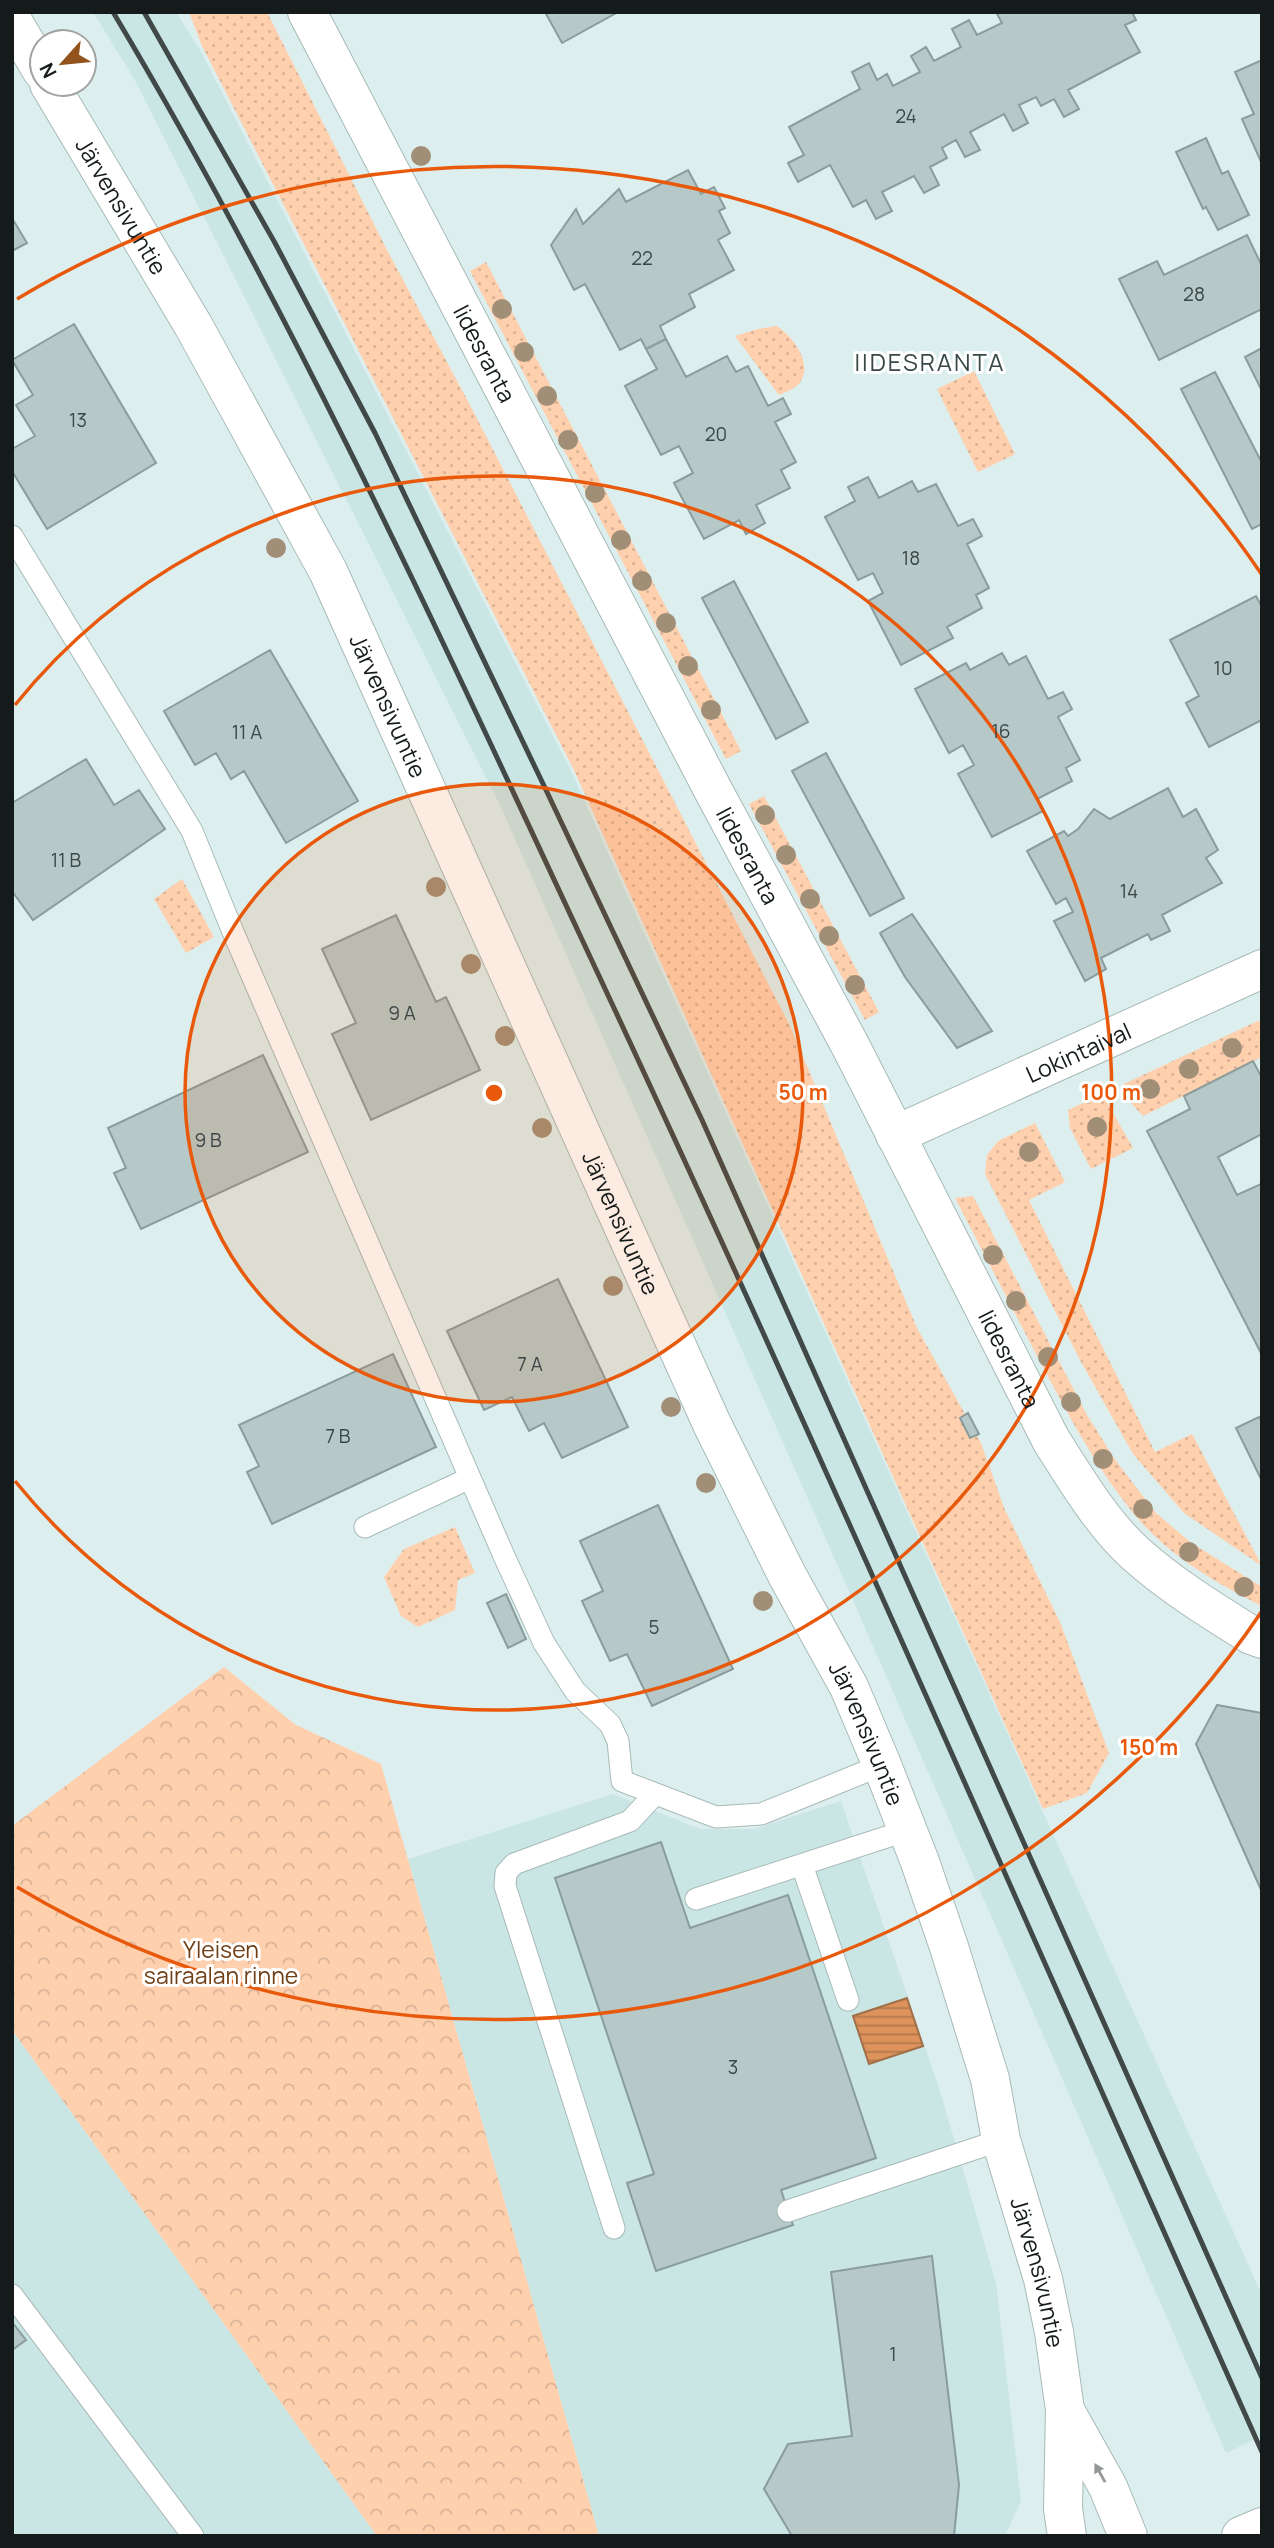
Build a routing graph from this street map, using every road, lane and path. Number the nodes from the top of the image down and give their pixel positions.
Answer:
1 (307, 12) edge
2 (12, 20) edge
3 (28, 47) edge
4 (58, 99) edge
5 (12, 536) edge
6 (1262, 969) edge
7 (895, 1135) junction
8 (470, 1478) junction
9 (365, 1527) dead end
10 (1262, 1639) edge
11 (882, 1765) junction
12 (655, 1794) junction
13 (908, 1830) junction
14 (803, 1864) junction
15 (696, 1899) dead end
16 (848, 2000) dead end
17 (1000, 2140) junction
18 (788, 2211) dead end
19 (614, 2228) dead end
20 (12, 2295) edge
21 (1065, 2410) junction
22 (1262, 2527) edge
23 (193, 2536) edge
24 (1067, 2536) edge
25 (1128, 2536) edge
26 (1241, 2536) edge

1 - 7 street, Iidesranta
2 - 3 street
4 - 11 street, Järvensivuntie
5 - 8 lane
6 - 7 street, Lokintaival
7 - 10 street, Iidesranta
8 - 9 lane
8 - 12 lane
11 - 12 lane
11 - 13 street, Järvensivuntie
12 - 19 lane
13 - 14 lane
13 - 17 street, Järvensivuntie
14 - 15 lane
14 - 16 lane
17 - 18 lane
17 - 21 street, Järvensivuntie
20 - 23 lane
21 - 24 street, Järvensivuntie
25 -> 21 street, Järvensivuntie
22 - 26 street

